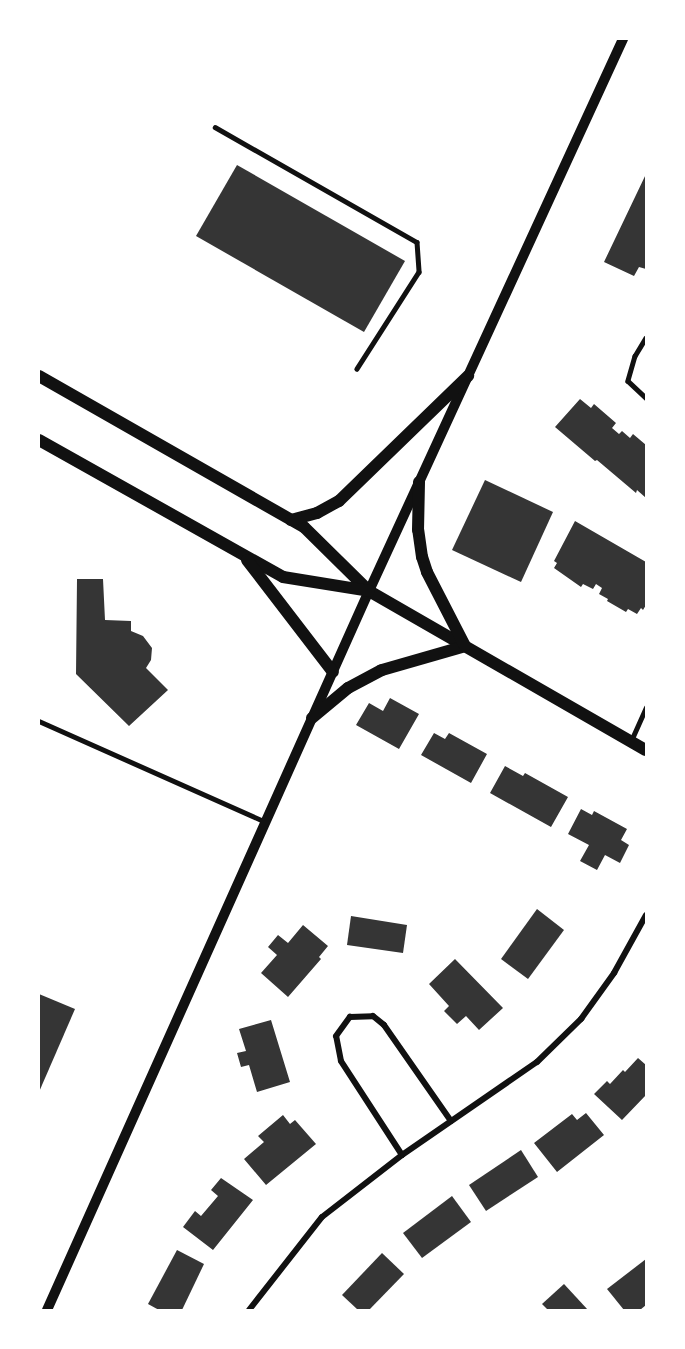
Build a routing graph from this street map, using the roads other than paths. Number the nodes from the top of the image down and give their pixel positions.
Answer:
1 (623, 39) edge
2 (215, 127) dead end
3 (646, 338) edge
4 (357, 369) dead end
5 (39, 376) edge
6 (468, 376) junction
7 (646, 398) edge
8 (39, 440) edge
9 (419, 482) junction
10 (291, 520) junction
11 (243, 554) junction
12 (369, 591) junction
13 (465, 646) junction
14 (333, 672) junction
15 (646, 708) edge
16 (312, 718) junction
17 (39, 721) edge
18 (631, 741) junction
19 (646, 750) edge
20 (266, 822) junction
21 (646, 915) edge
22 (452, 1121) junction
23 (402, 1155) junction
24 (47, 1310) edge
25 (249, 1310) edge

1 - 6 street
2 - 4 lane
3 - 7 lane
5 - 10 main road
6 - 9 street
6 - 10 main road
8 - 11 main road
9 - 12 street
9 - 13 main road
10 - 12 main road
11 - 12 main road
11 - 14 main road
12 - 13 main road
12 - 14 street
13 - 16 main road
13 - 18 main road
14 - 16 street
15 - 18 lane
16 - 20 street
17 - 20 lane
18 - 19 main road
20 - 24 street
21 - 22 street
22 - 23 street
22 - 23 street
23 - 25 street

